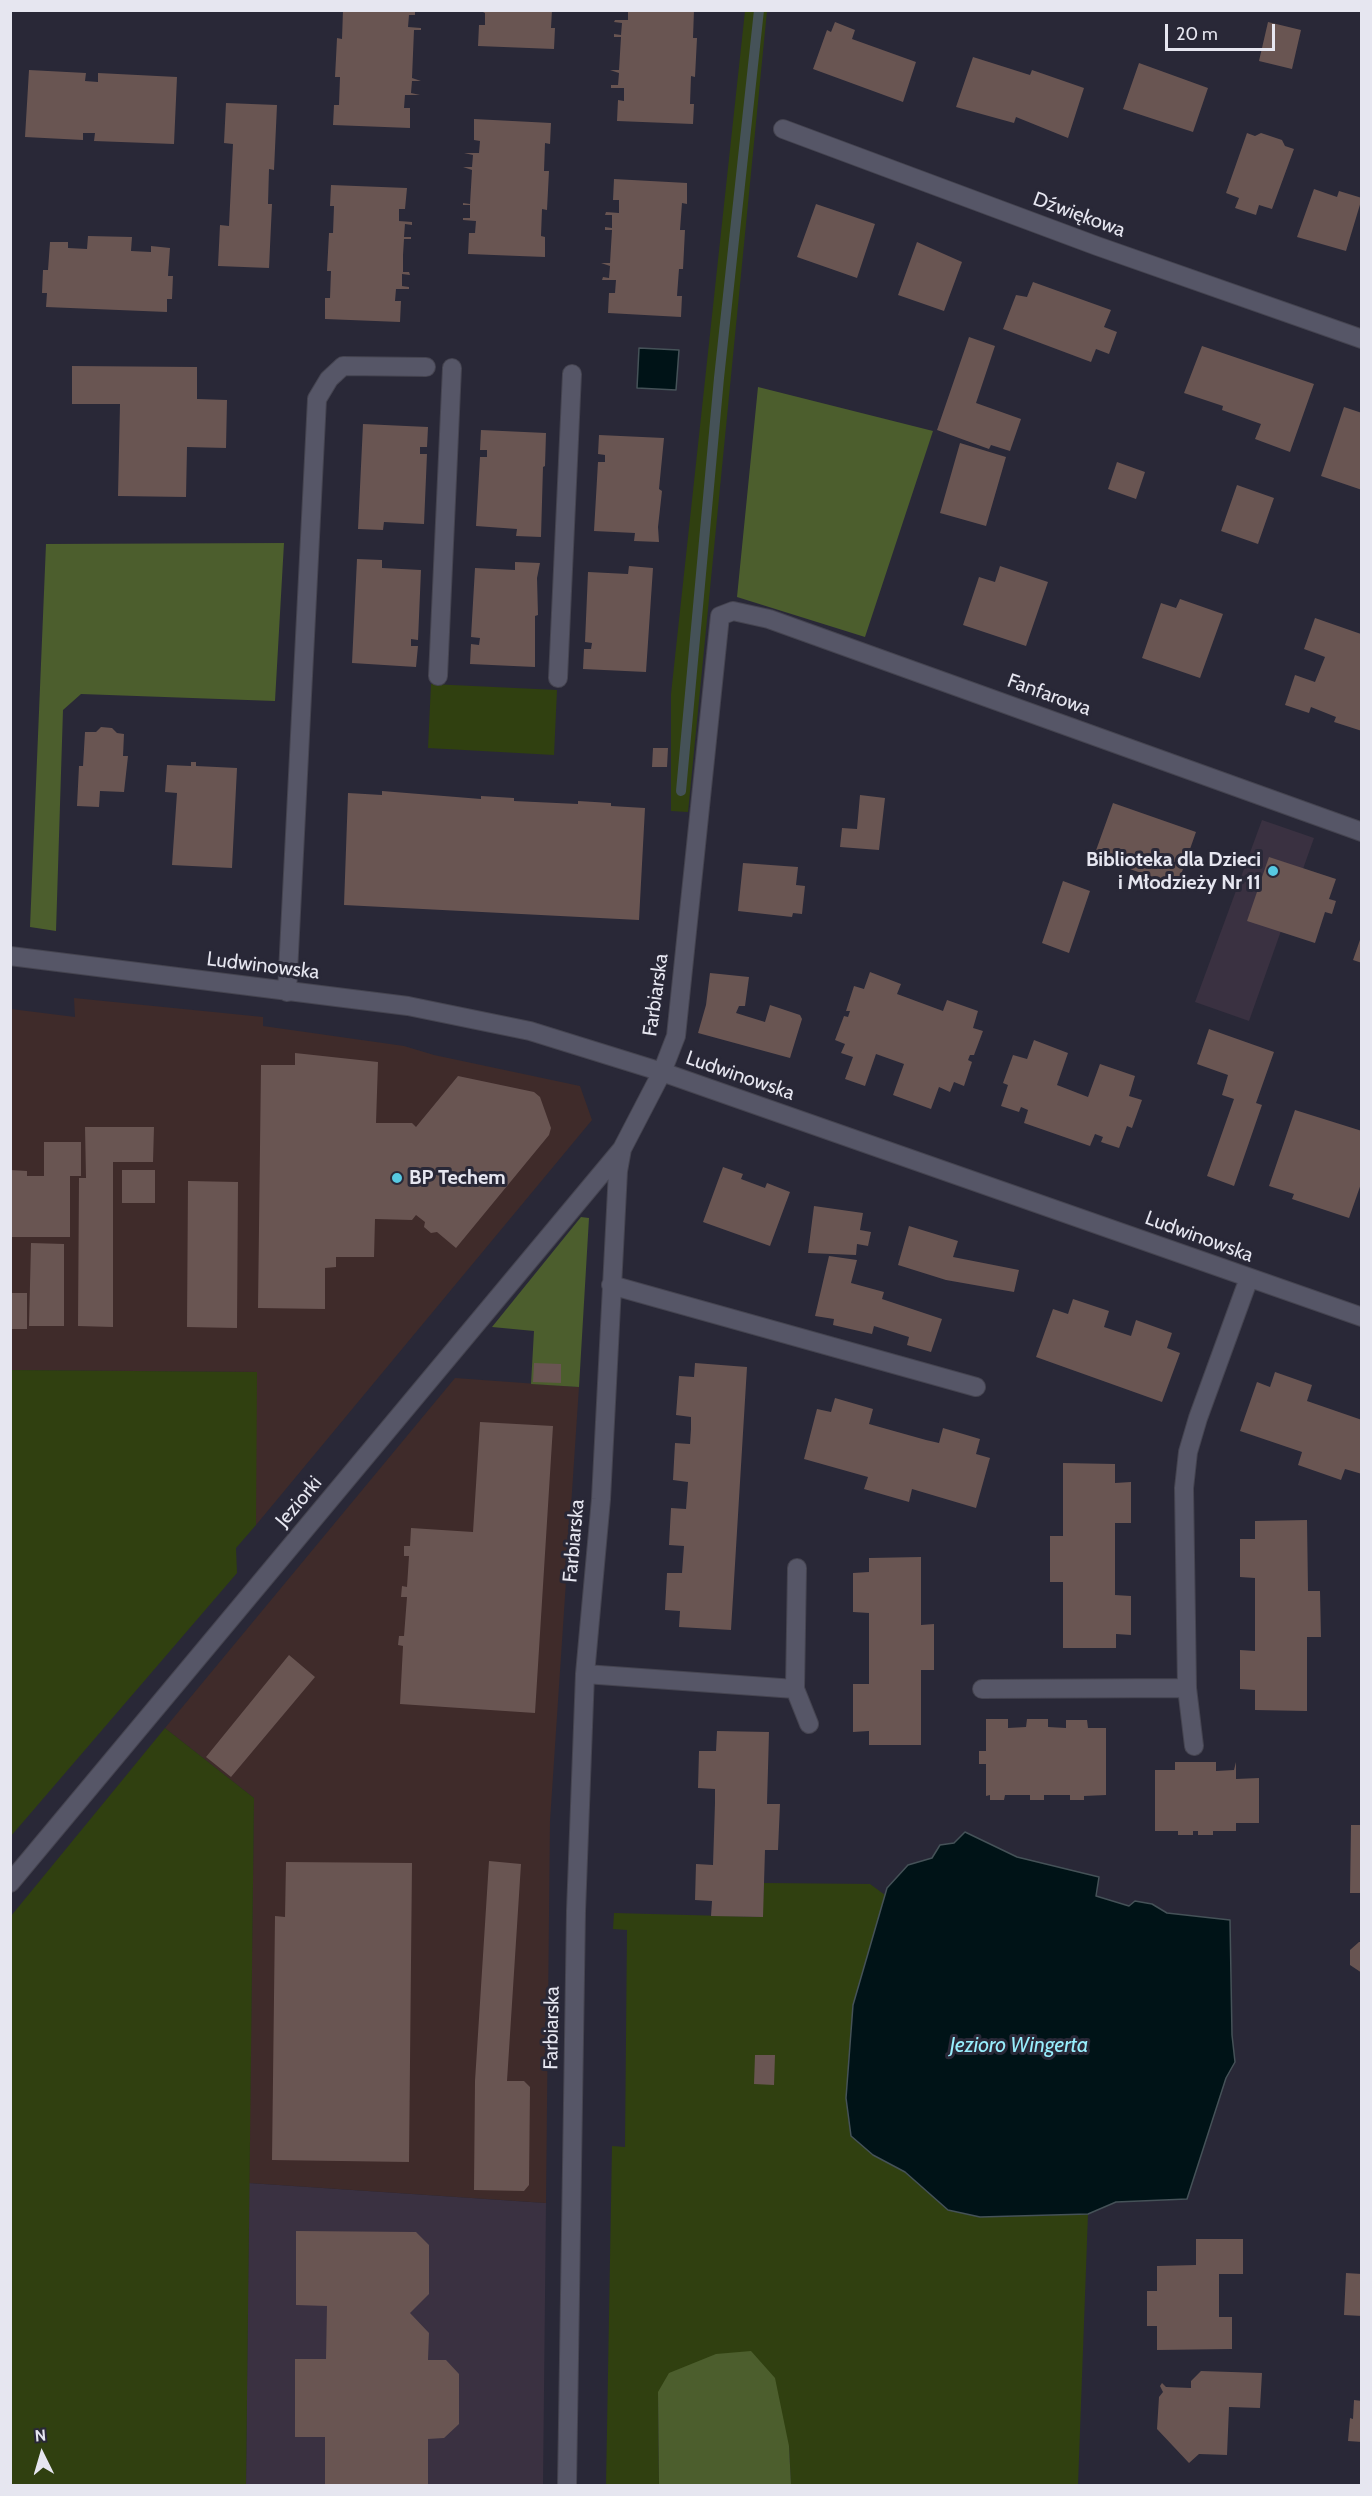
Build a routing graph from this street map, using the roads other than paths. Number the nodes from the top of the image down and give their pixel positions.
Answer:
1 (783, 129) dead end
2 (1362, 339) edge
3 (426, 366) dead end
4 (452, 368) dead end
5 (572, 374) dead end
6 (720, 616) joint
7 (438, 676) dead end
8 (558, 678) dead end
9 (1362, 832) edge
10 (10, 956) edge
11 (287, 992) junction
12 (662, 1072) junction
13 (622, 1149) junction
14 (1249, 1278) junction
15 (611, 1285) junction
16 (1362, 1317) edge
17 (976, 1387) dead end
18 (797, 1568) dead end
19 (585, 1674) junction
20 (1187, 1688) junction
21 (795, 1689) junction
22 (982, 1689) dead end
23 (809, 1724) dead end
24 (1194, 1746) dead end
25 (10, 1883) edge
26 (567, 2486) edge

1 - 2 street, Dźwiękowa
3 - 11 street
4 - 7 street
5 - 8 street
6 - 9 street, Fanfarowa
6 - 12 street, Farbiarska
10 - 11 street, Ludwinowska
11 - 12 street, Ludwinowska
12 - 13 street, Farbiarska
12 - 14 street, Ludwinowska
13 - 15 street, Farbiarska
13 - 25 street, Jeziorki
14 - 16 street, Ludwinowska
14 - 20 street
15 - 17 street
15 - 19 street, Farbiarska
18 - 21 street
19 - 21 street
19 - 26 street, Farbiarska
20 - 22 street
20 - 24 street
21 - 23 street

